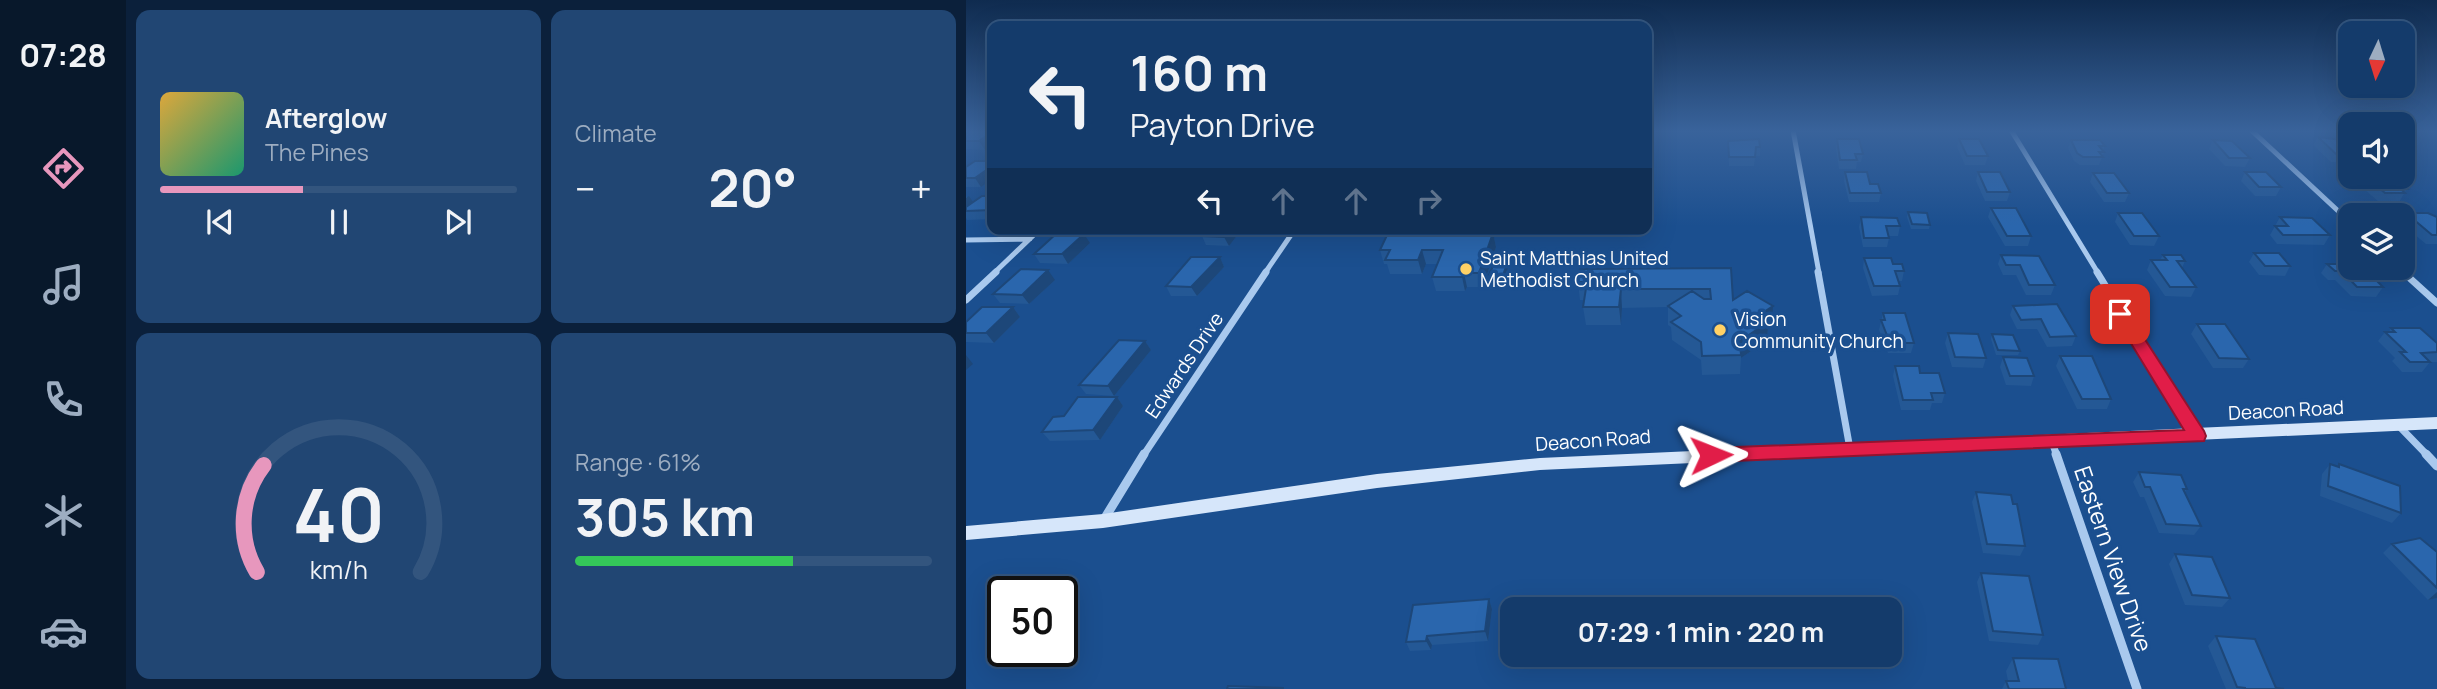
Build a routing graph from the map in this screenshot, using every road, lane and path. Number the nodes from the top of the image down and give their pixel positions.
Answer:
1 (1799, 162) edge
2 (2031, 162) edge
3 (2286, 162) edge
4 (2338, 211) edge
5 (1034, 235) edge
6 (1291, 235) edge
7 (1030, 239) junction
8 (966, 240) edge
9 (2412, 280) edge
10 (966, 300) edge
11 (2437, 303) edge
12 (2437, 423) edge
13 (2398, 425) junction
14 (2197, 436) junction
15 (2052, 442) junction
16 (1850, 449) junction
17 (2437, 466) edge
18 (1103, 521) junction
19 (966, 533) edge
20 (2137, 689) edge

1 - 16 street
2 - 14 street
3 - 4 street
5 - 7 street
6 - 18 street, Edwards Drive
7 - 8 street
7 - 10 street
9 - 11 street
12 - 13 main road, Deacon Road
13 - 14 main road, Deacon Road
13 - 17 street
14 - 15 main road, Deacon Road
15 - 16 main road, Deacon Road
15 - 20 street, Eastern View Drive
16 - 18 main road, Deacon Road
18 - 19 main road, Deacon Road

